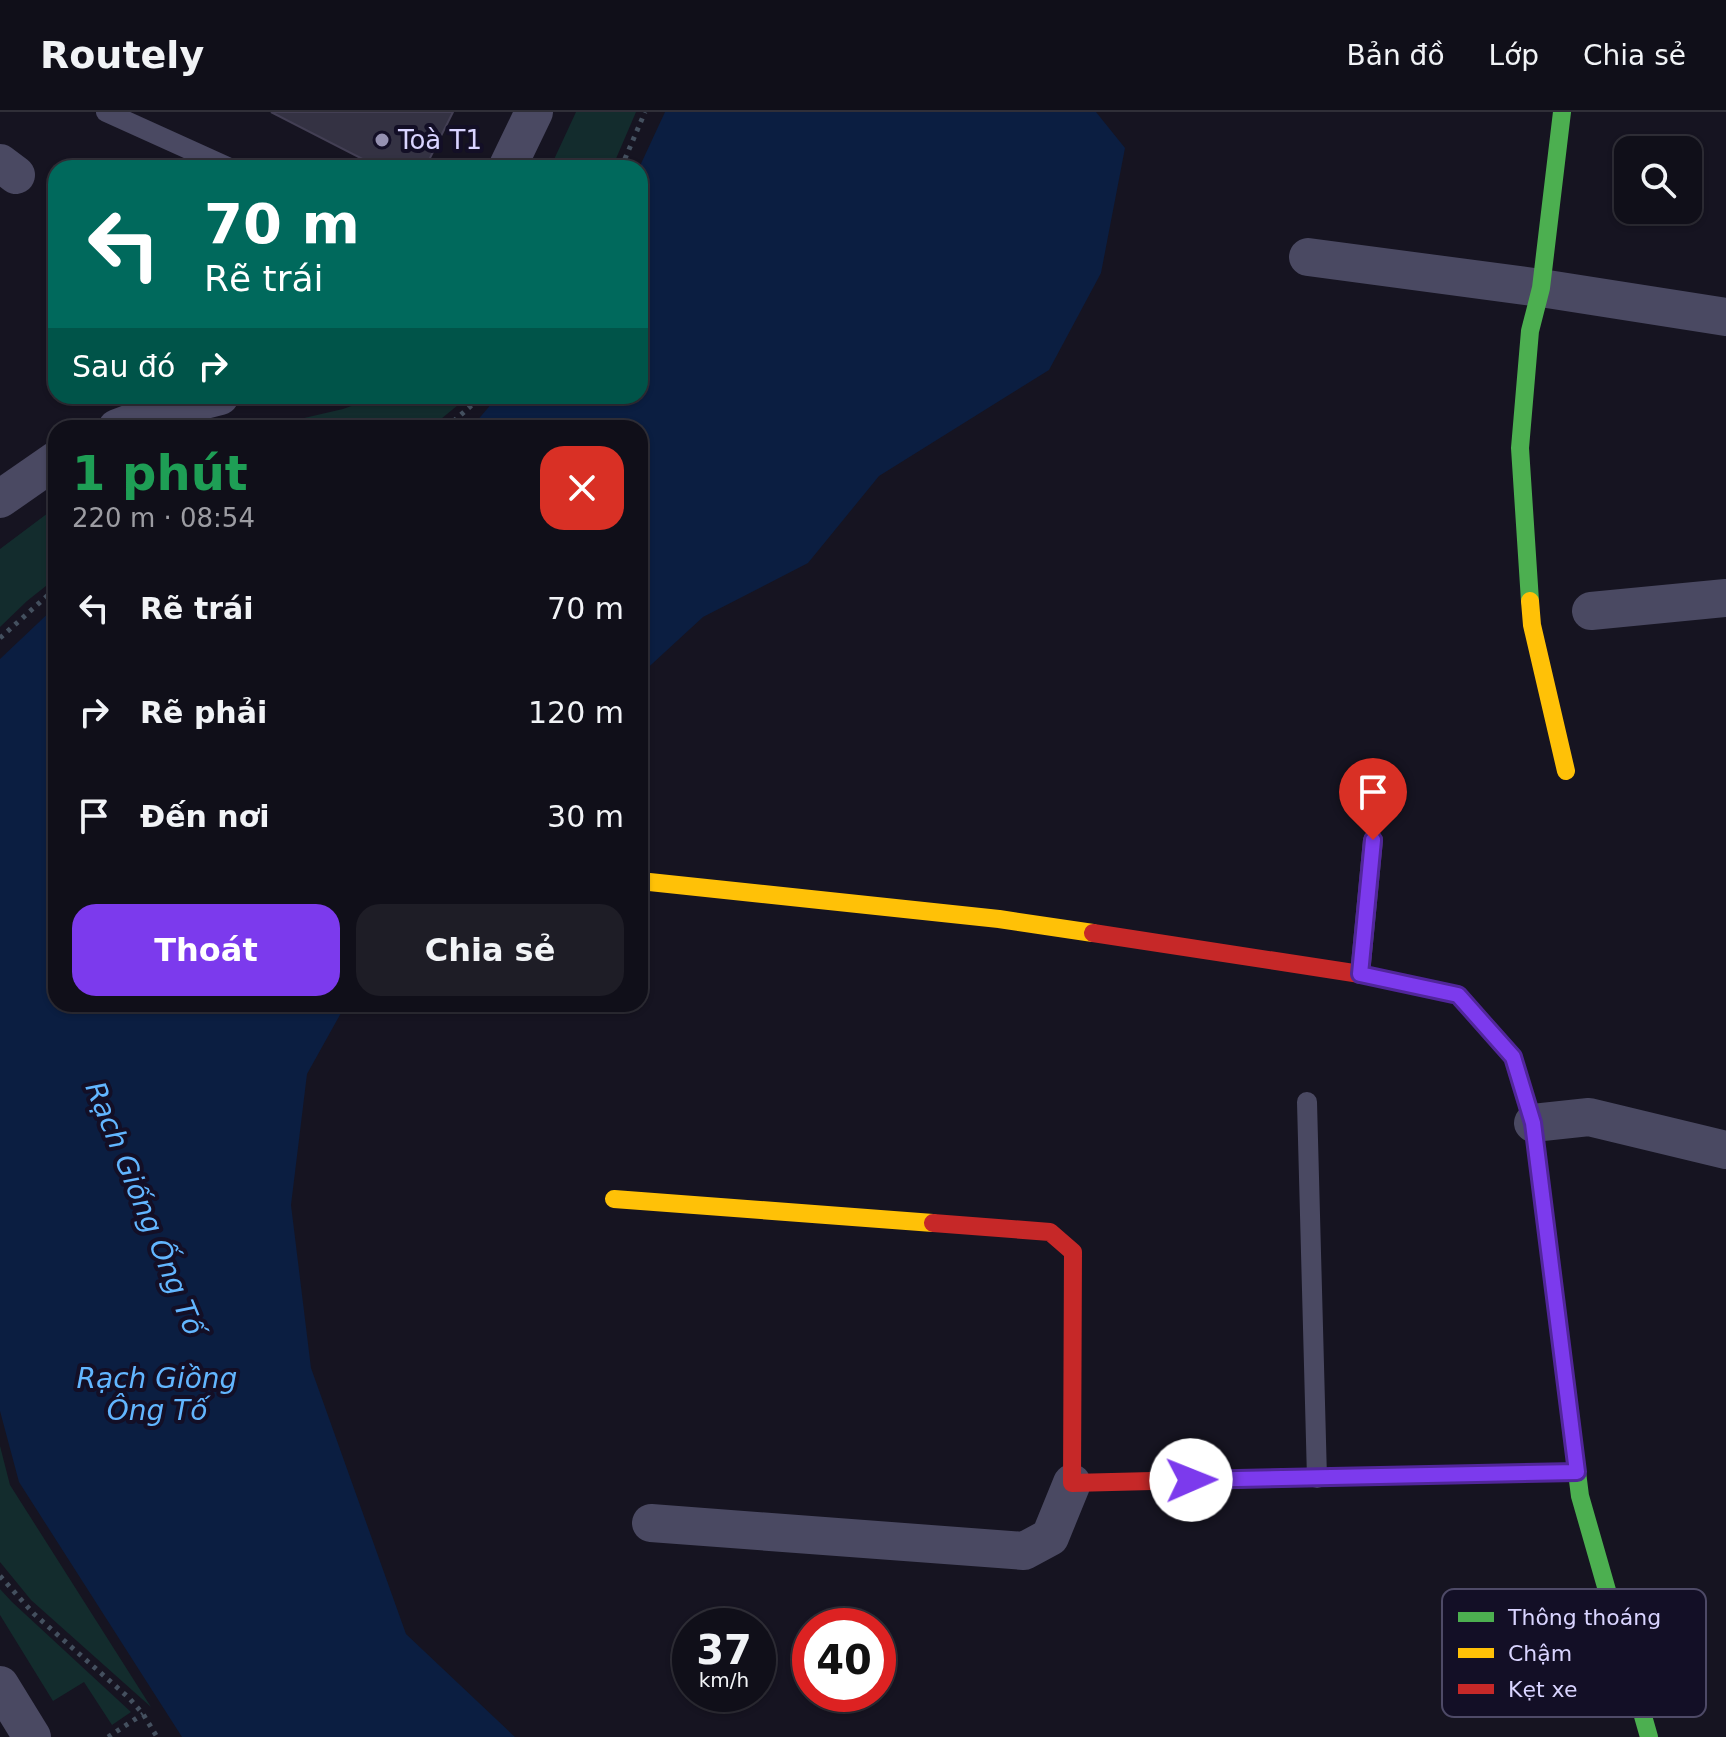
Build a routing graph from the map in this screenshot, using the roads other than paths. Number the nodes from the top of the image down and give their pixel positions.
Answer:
1 (106, 112) edge
2 (534, 112) edge
3 (1562, 112) edge
4 (212, 160) edge
5 (511, 160) edge
6 (1308, 257) dead end
7 (1541, 288) junction
8 (1726, 317) edge
9 (189, 404) edge
10 (138, 420) edge
11 (48, 466) edge
12 (0, 499) edge
13 (1726, 598) edge
14 (1591, 611) dead end
15 (1566, 771) dead end
16 (1373, 840) dead end
17 (648, 882) edge
18 (1360, 974) junction
19 (1307, 1102) dead end
20 (1533, 1123) junction
21 (1726, 1150) edge
22 (614, 1199) dead end
23 (1577, 1472) junction
24 (1317, 1478) junction
25 (1072, 1483) junction
26 (651, 1523) dead end
27 (1607, 1589) edge
28 (0, 1685) edge
29 (1643, 1717) edge
30 (32, 1737) edge
31 (1649, 1737) edge

1 - 4 lane
2 - 5 street
3 - 7 street
6 - 7 street
7 - 8 street
7 - 15 street
9 - 10 street
11 - 12 street
13 - 14 street
16 - 18 lane
17 - 18 street
18 - 20 street
19 - 24 lane
20 - 21 street
20 - 23 street
22 - 25 street
23 - 24 street
23 - 27 street
24 - 25 street
25 - 26 street
28 - 30 street
29 - 31 street

